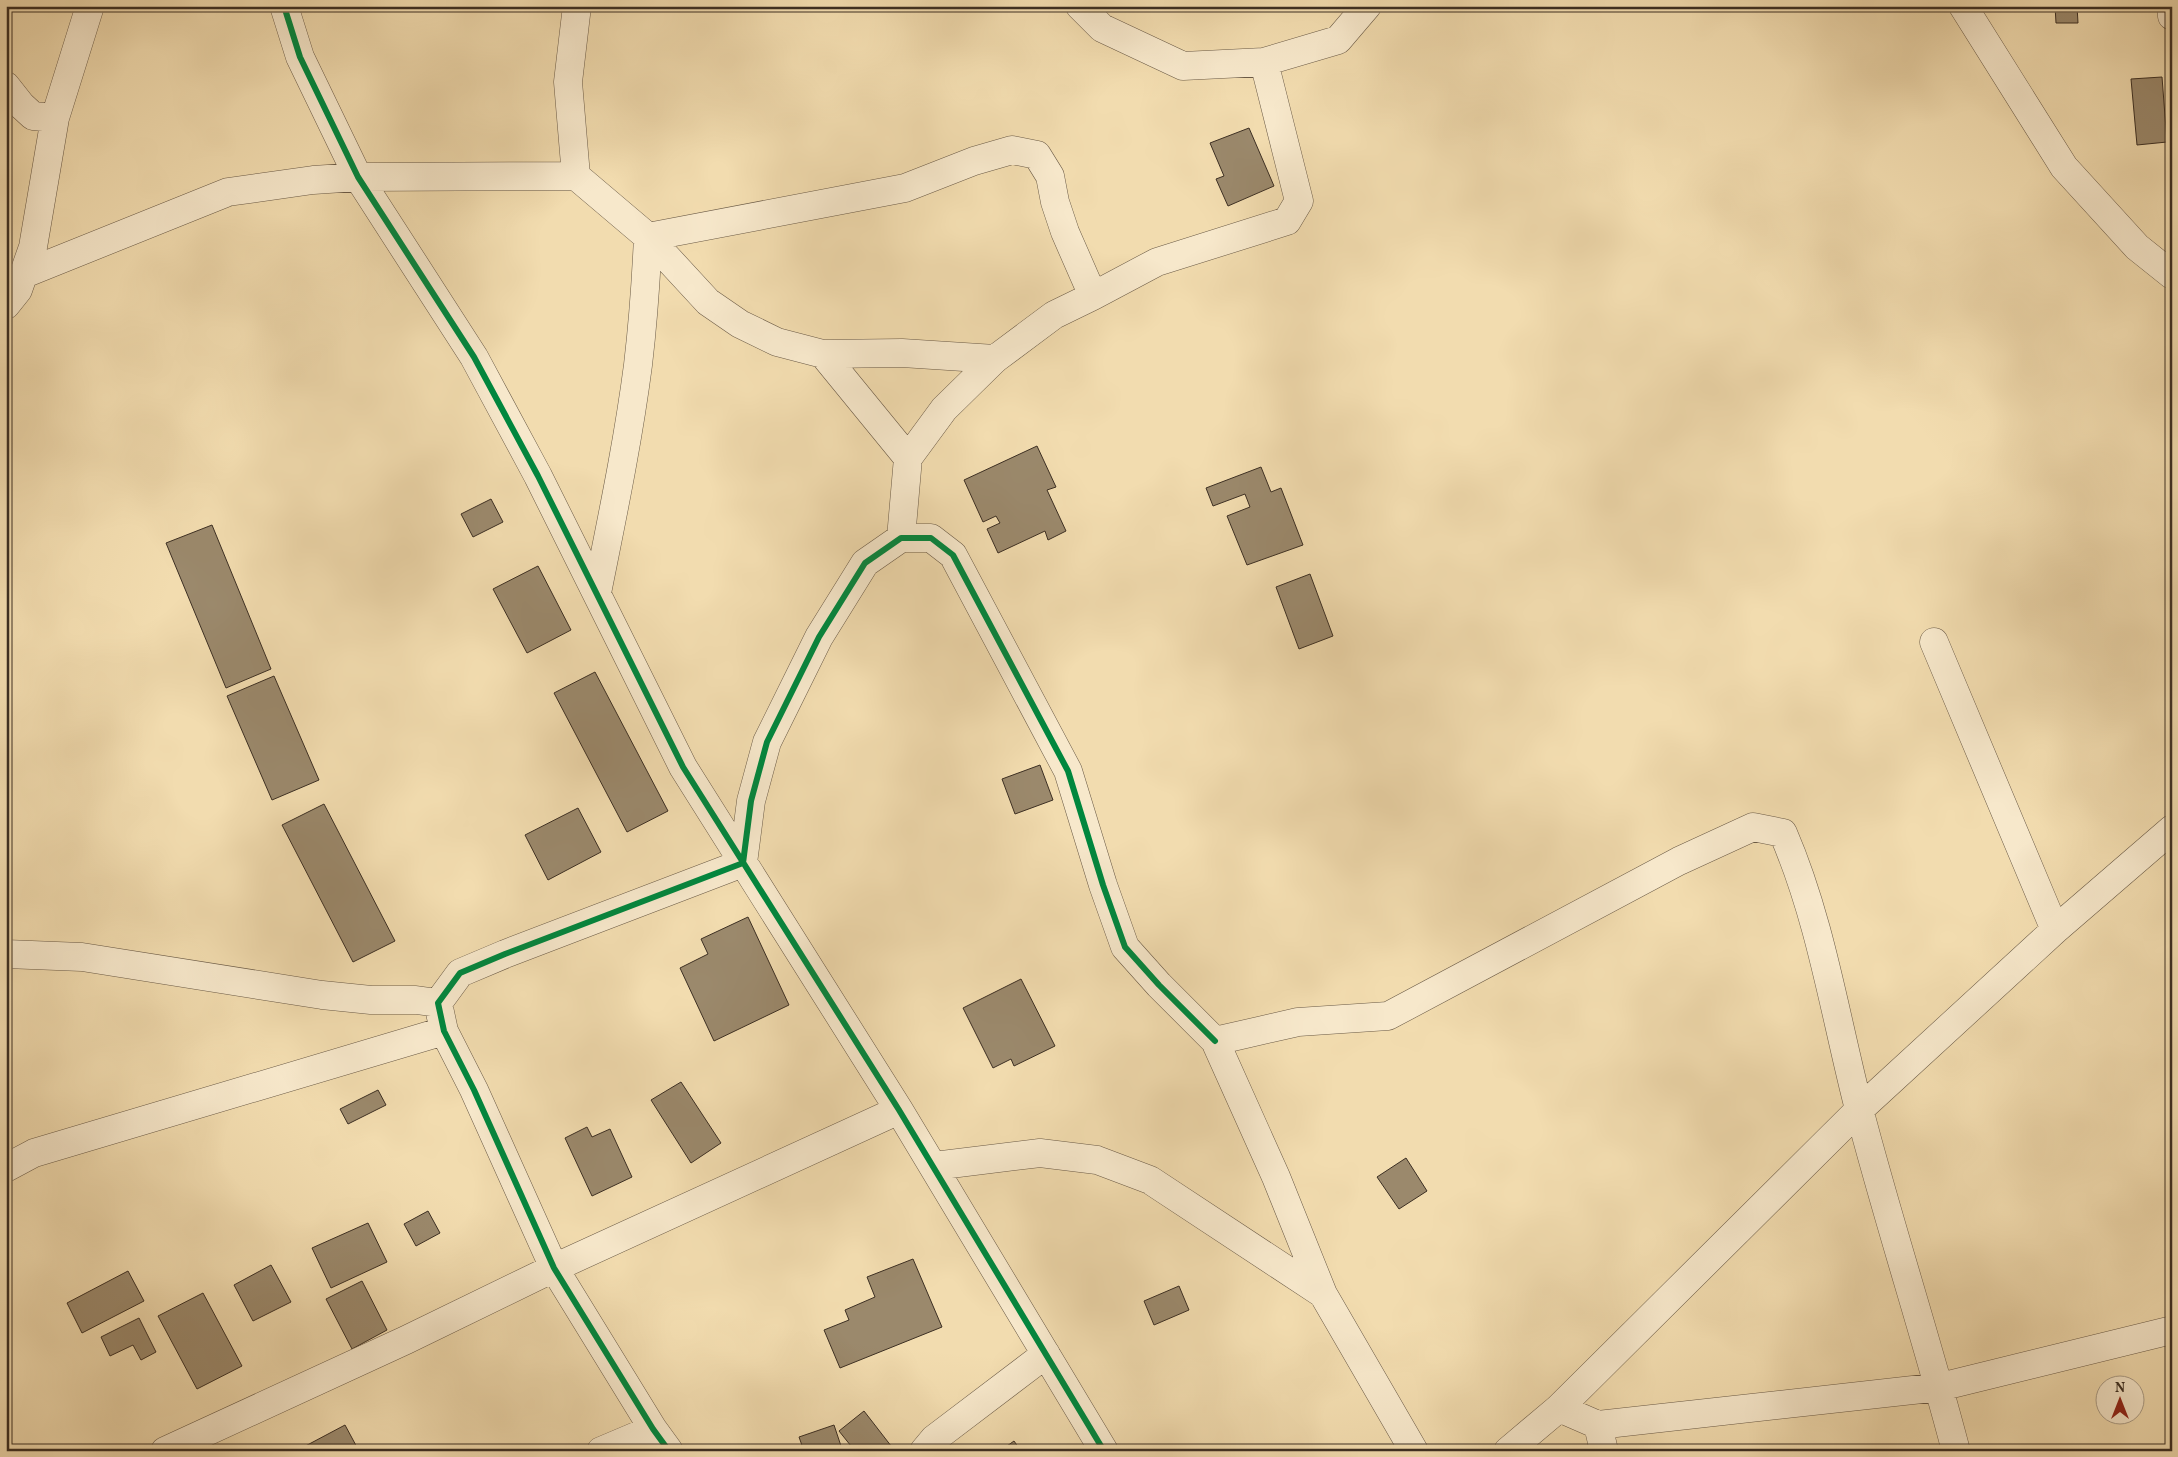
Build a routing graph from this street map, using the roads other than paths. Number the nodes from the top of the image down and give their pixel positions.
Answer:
1 (90, 6) edge
2 (284, 6) edge
3 (577, 6) edge
4 (1080, 6) edge
5 (1367, 6) edge
6 (1963, 6) edge
7 (2171, 6) edge
8 (2172, 16) edge
9 (1264, 62) junction
10 (6, 86) edge
11 (55, 118) junction
12 (576, 176) junction
13 (358, 177) junction
14 (648, 237) junction
15 (24, 274) junction
16 (2172, 275) edge
17 (1093, 296) junction
18 (6, 305) edge
19 (823, 354) junction
20 (995, 360) junction
21 (908, 458) junction
22 (901, 538) junction
23 (597, 593) junction
24 (1934, 642) dead end
25 (2172, 829) edge
26 (743, 863) junction
27 (2055, 930) junction
28 (6, 954) edge
29 (438, 1003) junction
30 (444, 1031) junction
31 (1215, 1041) junction
32 (899, 1110) junction
33 (1859, 1110) junction
34 (934, 1166) junction
35 (6, 1168) edge
36 (554, 1268) junction
37 (1323, 1294) junction
38 (2172, 1330) edge
39 (1046, 1354) junction
40 (1940, 1387) junction
41 (1558, 1408) junction
42 (1598, 1425) junction
43 (653, 1428) junction
44 (164, 1451) edge
45 (601, 1451) edge
46 (669, 1451) edge
47 (924, 1451) edge
48 (1104, 1451) edge
49 (1414, 1451) edge
50 (1508, 1451) edge
51 (1604, 1451) edge
52 (1956, 1451) edge

1 - 11 street
2 - 13 street
3 - 12 street
4 - 9 street
5 - 9 street
6 - 16 street
7 - 8 street
9 - 17 street
10 - 11 street
11 - 15 street
12 - 13 street
12 - 14 street
13 - 15 street
13 - 23 street
14 - 17 street
14 - 19 street
14 - 23 street
15 - 18 street
17 - 20 street
19 - 20 street
19 - 21 street
20 - 21 street
21 - 22 street
22 - 26 street
22 - 31 street
23 - 26 street
24 - 27 street
25 - 27 street
26 - 29 street
26 - 32 street
27 - 33 street
28 - 29 street
29 - 30 street
30 - 35 street
30 - 36 street
31 - 33 street
31 - 37 street
32 - 34 street
32 - 36 street
33 - 40 street
33 - 41 street
34 - 37 street
34 - 39 street
36 - 43 street
36 - 44 street
37 - 49 street
38 - 40 street
39 - 47 street
39 - 48 street
40 - 42 street
40 - 52 street
41 - 42 street
41 - 50 street
42 - 51 street
43 - 45 street
43 - 46 street

